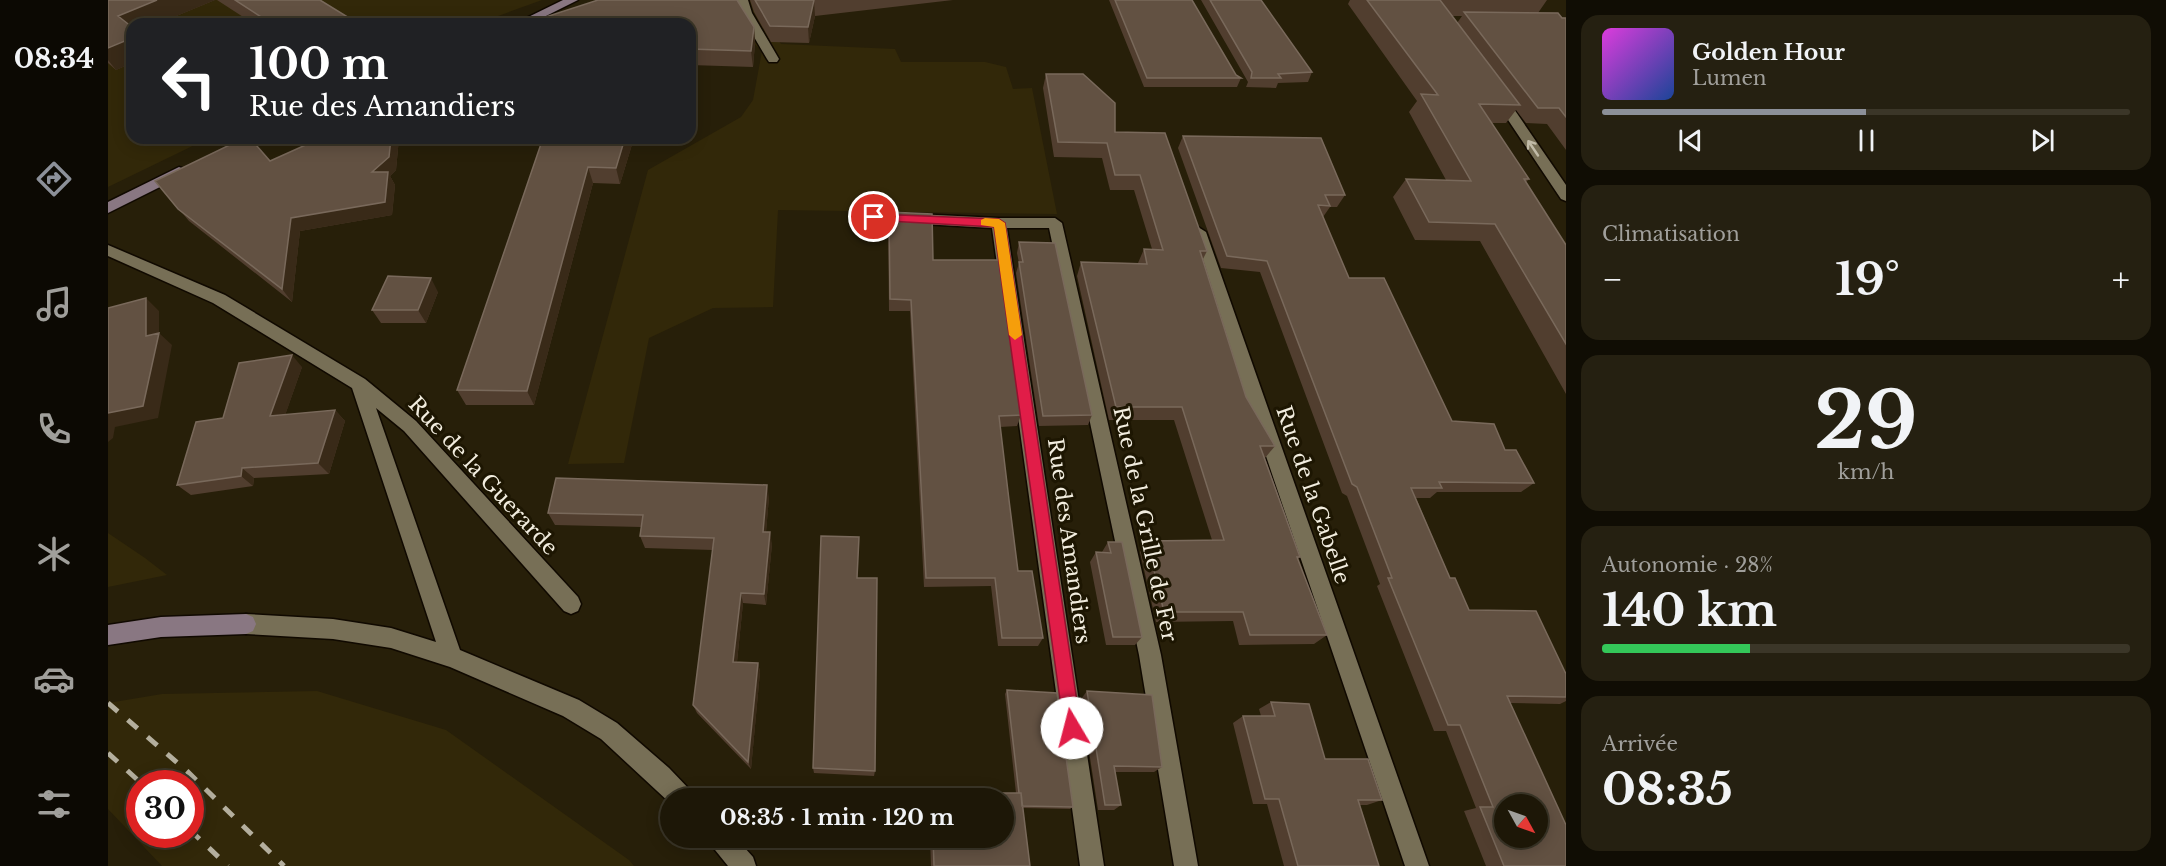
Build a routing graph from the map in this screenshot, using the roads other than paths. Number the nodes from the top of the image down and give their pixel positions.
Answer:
1 (572, 0) edge
2 (742, 0) edge
3 (582, 10) edge
4 (533, 18) edge
5 (552, 18) edge
6 (774, 59) dead end
7 (1488, 83) edge
8 (190, 166) edge
9 (1566, 196) edge
10 (108, 208) edge
11 (874, 217) dead end
12 (1193, 218) edge
13 (999, 223) junction
14 (108, 250) edge
15 (359, 384) junction
16 (571, 604) dead end
17 (246, 624) joint
18 (108, 635) edge
19 (452, 657) junction
20 (672, 788) edge
21 (728, 848) edge
22 (744, 866) edge
23 (1092, 866) edge
24 (1186, 866) edge
25 (1417, 866) edge

1 - 4 main road
2 - 6 street
3 - 5 main road
9 -> 7 street
8 - 10 main road
11 - 13 street
12 - 25 street, Rue de la Gabelle
13 - 23 street, Rue des Amandiers
13 - 24 street, Rue de la Grille de Fer
14 - 15 street, Rue de la Guerarde
15 - 16 street, Rue de la Guerarde
15 - 19 street
17 - 18 main road
17 - 19 street
19 - 20 street
21 - 22 street

